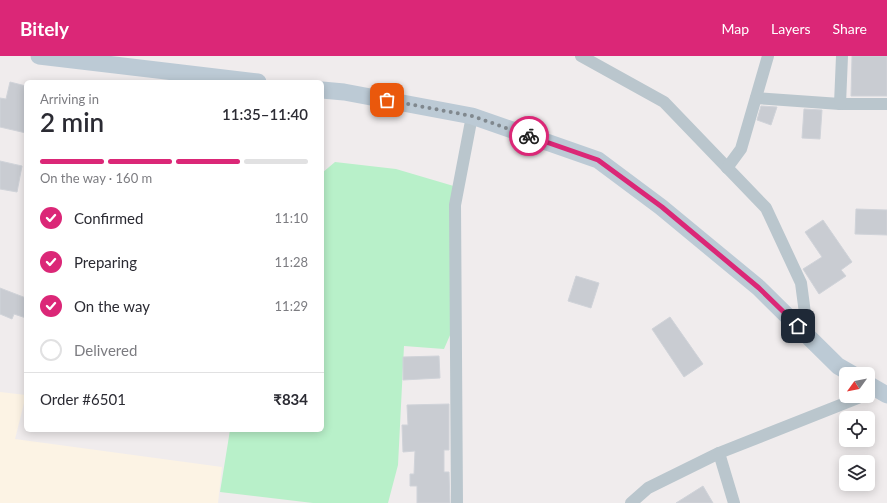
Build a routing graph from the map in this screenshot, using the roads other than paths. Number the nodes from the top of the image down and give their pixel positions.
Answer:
1 (39, 56) edge
2 (768, 56) edge
3 (842, 56) edge
4 (587, 58) edge
5 (241, 80) edge
6 (324, 90) edge
7 (756, 98) junction
8 (840, 104) junction
9 (887, 104) edge
10 (472, 116) junction
11 (727, 168) junction
12 (808, 336) junction
13 (840, 367) edge
14 (875, 388) edge
15 (887, 395) edge
16 (845, 403) edge
17 (718, 453) junction
18 (457, 503) edge
19 (631, 503) edge
20 (734, 503) edge

1 - 5 main road
2 - 7 street
3 - 8 street
4 - 11 street
6 - 10 main road
7 - 8 street
7 - 11 street
8 - 9 street
10 - 12 main road
10 - 18 street
11 - 12 street
12 - 13 main road
14 - 15 main road
16 - 17 street
17 - 19 street
17 - 20 street

